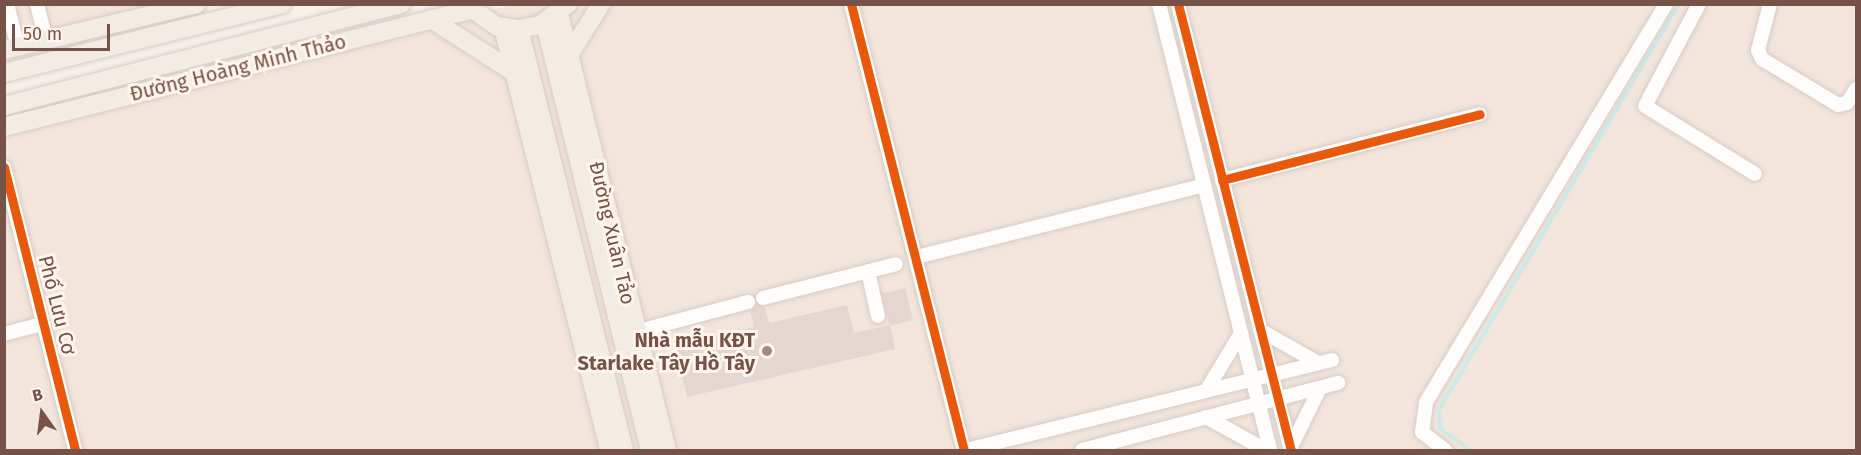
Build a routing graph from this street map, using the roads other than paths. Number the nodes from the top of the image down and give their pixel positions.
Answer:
1 (7, 4) edge
2 (37, 4) edge
3 (197, 4) edge
4 (282, 4) edge
5 (401, 4) edge
6 (601, 4) edge
7 (851, 4) edge
8 (1159, 4) edge
9 (1178, 4) edge
10 (1666, 4) edge
11 (1699, 4) edge
12 (1770, 4) edge
13 (468, 7) edge
14 (142, 11) edge
15 (558, 14) edge
16 (431, 19) junction
17 (511, 28) junction
18 (46, 40) junction
19 (11, 48) edge
20 (569, 55) junction
21 (4, 73) edge
22 (515, 73) junction
23 (1857, 89) edge
24 (4, 106) edge
25 (1480, 114) dead end
26 (4, 128) edge
27 (4, 167) edge
28 (1755, 174) dead end
29 (1222, 180) junction
30 (1204, 185) junction
31 (916, 257) junction
32 (896, 264) dead end
33 (868, 271) junction
34 (764, 298) dead end
35 (748, 302) dead end
36 (878, 316) dead end
37 (42, 324) junction
38 (1260, 330) junction
39 (635, 332) junction
40 (1241, 333) junction
41 (4, 334) edge
42 (1332, 360) dead end
43 (1318, 363) junction
44 (1271, 375) junction
45 (1252, 379) junction
46 (1338, 383) dead end
47 (1320, 388) junction
48 (1206, 391) junction
49 (1278, 399) junction
50 (1258, 404) junction
51 (1206, 417) junction
52 (75, 450) edge
53 (609, 450) edge
54 (624, 450) edge
55 (650, 450) edge
56 (667, 450) edge
57 (965, 450) edge
58 (1082, 450) edge
59 (1268, 450) edge
60 (1290, 450) edge
61 (1445, 450) edge

1 - 19 street
2 - 18 street
3 - 14 main road
4 - 21 main road
5 - 24 main road, Đường Hoàng Minh Thảo
6 - 20 main road
7 - 31 street
8 - 30 street
9 - 29 street
10 - 61 street
11 - 28 street
12 - 23 street
13 - 16 main road, Đường Hoàng Minh Thảo
13 - 17 main road
14 - 18 main road
15 - 17 main road
15 - 20 main road, Đường Xuân Tảo
15 - 55 main road, Đường Xuân Tảo
16 - 22 main road
16 - 26 main road, Đường Hoàng Minh Thảo
17 - 22 main road
17 - 54 main road, Đường Xuân Tảo
18 - 19 main road
20 - 39 main road, Đường Xuân Tảo
22 - 53 main road
25 - 29 street
27 - 37 street, Phố Lưu Cơ
29 - 38 street
30 - 31 street
30 - 40 street
31 - 57 street
32 - 33 street
33 - 34 street
33 - 36 street
35 - 39 street
37 - 41 street
37 - 52 street, Phố Lưu Cơ
38 - 43 street
38 - 44 street
39 - 56 main road, Đường Xuân Tảo
40 - 45 street
40 - 48 street
42 - 43 street
43 - 44 street
44 - 45 street
44 - 49 street
45 - 48 street
45 - 50 street
46 - 47 street
47 - 49 street
47 - 60 street
48 - 57 street
49 - 50 street
49 - 60 street
50 - 51 street
50 - 59 street
51 - 58 street
51 - 59 street

